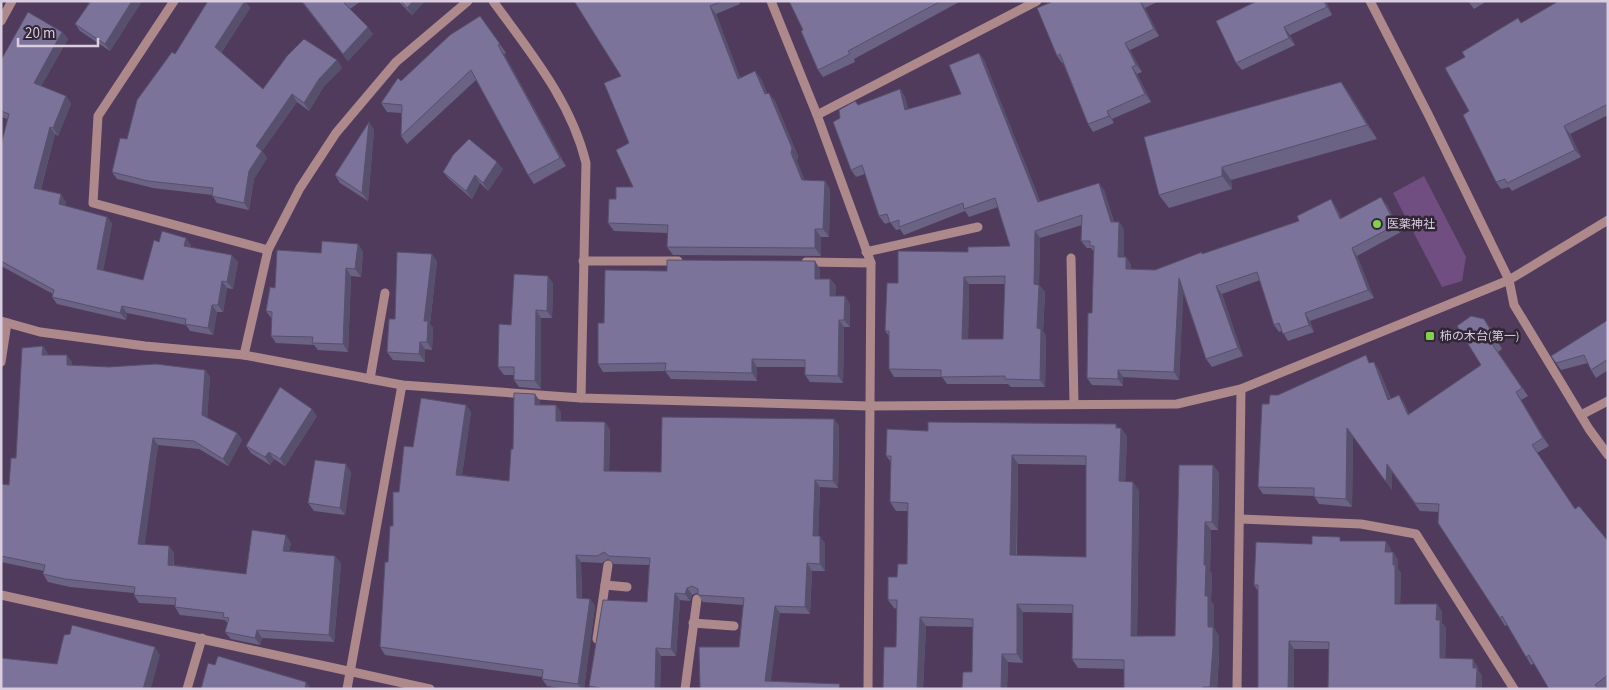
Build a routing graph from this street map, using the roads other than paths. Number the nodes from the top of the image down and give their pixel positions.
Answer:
1 (12, 1) edge
2 (174, 1) edge
3 (468, 1) edge
4 (494, 1) edge
5 (771, 1) edge
6 (1037, 1) edge
7 (1370, 1) edge
8 (1, 21) edge
9 (817, 115) junction
10 (1608, 220) edge
11 (978, 227) dead end
12 (268, 250) junction
13 (866, 252) junction
14 (1071, 258) dead end
15 (583, 261) junction
16 (692, 262) edge
17 (791, 262) edge
18 (871, 263) junction
19 (1509, 280) junction
20 (385, 293) dead end
21 (4, 322) edge
22 (244, 355) junction
23 (1, 362) edge
24 (370, 379) junction
25 (402, 385) junction
26 (1241, 389) junction
27 (581, 398) junction
28 (1608, 401) edge
29 (1074, 404) junction
30 (869, 406) junction
31 (1581, 415) junction
32 (1608, 454) edge
33 (1240, 519) junction
34 (608, 565) edge
35 (605, 584) junction
36 (628, 587) dead end
37 (1, 595) edge
38 (696, 599) edge
39 (694, 623) junction
40 (734, 626) dead end
41 (202, 638) junction
42 (595, 651) edge
43 (351, 671) junction
44 (187, 689) edge
45 (347, 689) edge
46 (430, 689) edge
47 (685, 689) edge
48 (868, 689) edge
49 (1237, 689) edge
50 (1514, 689) edge

1 - 8 street
2 - 12 street
3 - 12 street
4 - 15 street
5 - 9 street
6 - 9 street
7 - 19 street
9 - 13 street
10 - 19 street
11 - 13 street
12 - 22 street
13 - 18 street
14 - 29 street
15 - 16 street
15 - 27 street
17 - 18 street
18 - 30 street
19 - 26 street
19 - 31 street
20 - 24 street
21 - 22 street
21 - 23 street
22 - 24 street
24 - 25 street
25 - 27 street
25 - 43 street
26 - 29 street
26 - 33 street
27 - 30 street
28 - 31 street
29 - 30 street
30 - 48 street
31 - 32 street
33 - 49 street
33 - 50 street
34 - 35 street
35 - 36 street
35 - 42 street
37 - 41 street
38 - 39 street
39 - 40 street
39 - 47 street
41 - 43 street
41 - 44 street
43 - 45 street
43 - 46 street

